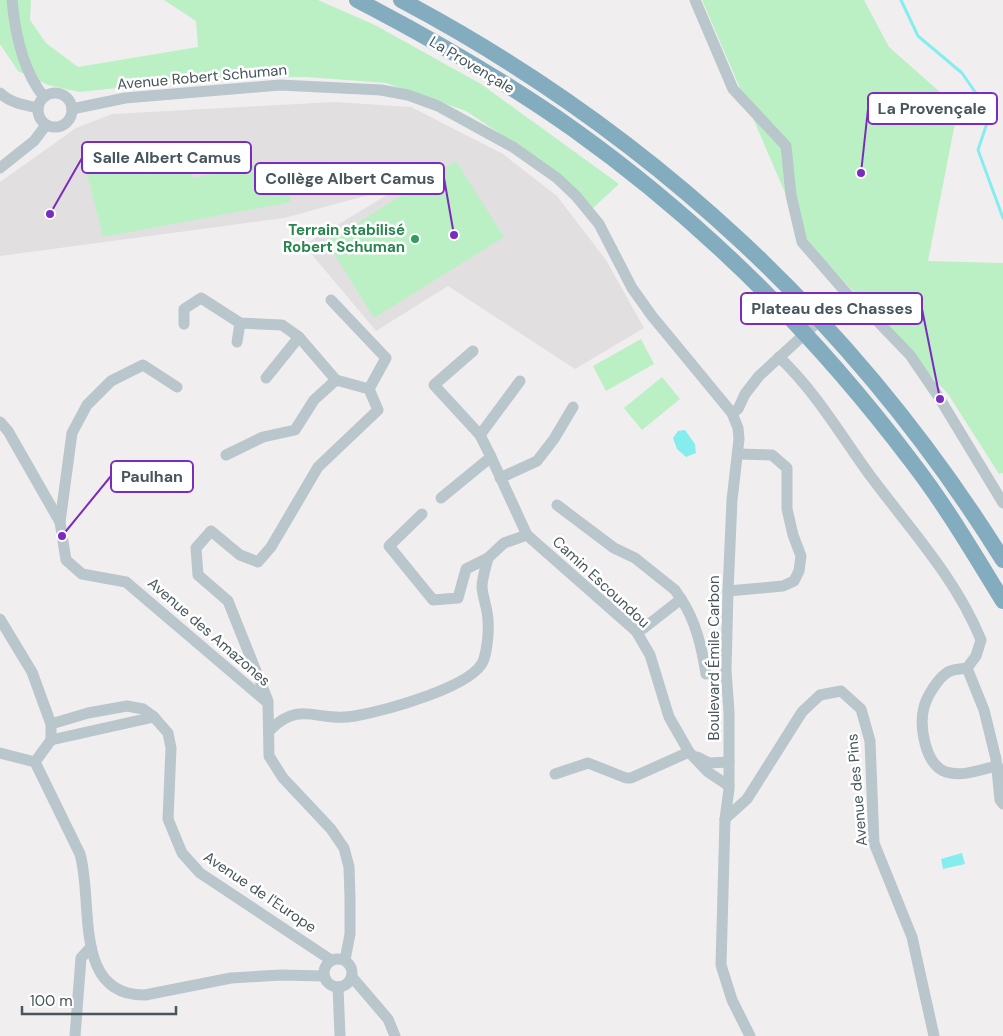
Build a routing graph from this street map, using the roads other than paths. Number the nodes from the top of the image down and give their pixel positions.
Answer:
1 (12, 0) edge
2 (357, 0) edge
3 (401, 0) edge
4 (695, 0) edge
5 (0, 93) edge
6 (44, 97) junction
7 (38, 108) junction
8 (72, 109) junction
9 (46, 125) junction
10 (0, 168) edge
11 (849, 296) junction
12 (330, 300) dead end
13 (240, 323) junction
14 (184, 324) dead end
15 (300, 337) junction
16 (237, 342) dead end
17 (473, 351) dead end
18 (779, 357) junction
19 (266, 378) dead end
20 (336, 380) junction
21 (520, 381) dead end
22 (177, 387) dead end
23 (369, 389) junction
24 (573, 408) dead end
25 (732, 413) junction
26 (0, 422) edge
27 (480, 435) junction
28 (739, 454) junction
29 (226, 455) dead end
30 (490, 457) junction
31 (500, 478) junction
32 (441, 498) dead end
33 (1003, 503) edge
34 (557, 504) dead end
35 (422, 514) dead end
36 (60, 522) junction
37 (527, 535) junction
38 (488, 558) junction
39 (1003, 560) edge
40 (728, 591) junction
41 (681, 599) junction
42 (1003, 601) edge
43 (0, 619) edge
44 (636, 631) junction
45 (966, 668) junction
46 (706, 674) dead end
47 (268, 703) junction
48 (154, 716) junction
49 (51, 724) junction
50 (270, 730) junction
51 (51, 740) junction
52 (689, 752) junction
53 (0, 753) edge
54 (35, 762) junction
55 (729, 762) junction
56 (999, 768) edge
57 (555, 774) dead end
58 (729, 786) junction
59 (1003, 804) edge
60 (725, 819) junction
61 (91, 948) junction
62 (332, 960) junction
63 (345, 960) junction
64 (324, 976) junction
65 (352, 978) junction
66 (338, 987) junction
67 (75, 1036) edge
68 (340, 1036) edge
69 (394, 1036) edge
70 (750, 1036) edge
71 (934, 1036) edge

1 - 6 street
2 - 42 highway, La Provençale
3 - 39 highway, La Provençale
4 - 11 street
5 - 7 street
6 - 7 street
6 - 8 street
7 - 9 street
8 - 9 street
8 - 25 street, Avenue Robert Schuman
9 - 10 street
11 - 18 street
11 - 33 street
12 - 23 street
13 - 14 street
13 - 15 street
13 - 16 street
15 - 19 street
15 - 20 street
17 - 27 street
18 - 25 street
18 - 45 street
20 - 23 street
20 - 29 street
21 - 27 street
22 - 36 street
23 - 47 street
24 - 31 street
25 - 28 street, Boulevard Émile Carbon
26 - 36 street, Avenue des Amazones
27 - 30 street
28 - 40 street, Boulevard Émile Carbon
28 - 40 street
30 - 31 street
30 - 32 street
31 - 37 street
34 - 41 street
35 - 38 street
36 - 47 street, Avenue des Amazones
37 - 38 street
37 - 44 street, Camin Escoundou
38 - 50 street
40 - 55 street, Boulevard Émile Carbon
41 - 44 street
41 - 46 street
43 - 49 street
44 - 52 street, Camin Escoundou
45 - 56 street
45 - 56 street
47 - 50 street, Avenue des Amazones
48 - 49 street
48 - 51 street
48 - 62 street, Avenue de l'Europe
49 - 51 street
50 - 63 street, Avenue des Amazones
51 - 54 street
52 - 55 street
52 - 57 street
52 - 58 street, Camin Escoundou
53 - 54 street
54 - 61 street
55 - 58 street, Boulevard Émile Carbon
56 - 59 street
58 - 60 street, Boulevard Émile Carbon
60 - 70 street, Boulevard Émile Carbon
60 - 71 street, Avenue des Pins
61 - 64 street
61 - 67 street
62 - 63 street
62 - 64 street
63 - 65 street
64 - 66 street
65 - 66 street
65 - 69 street
66 - 68 street

